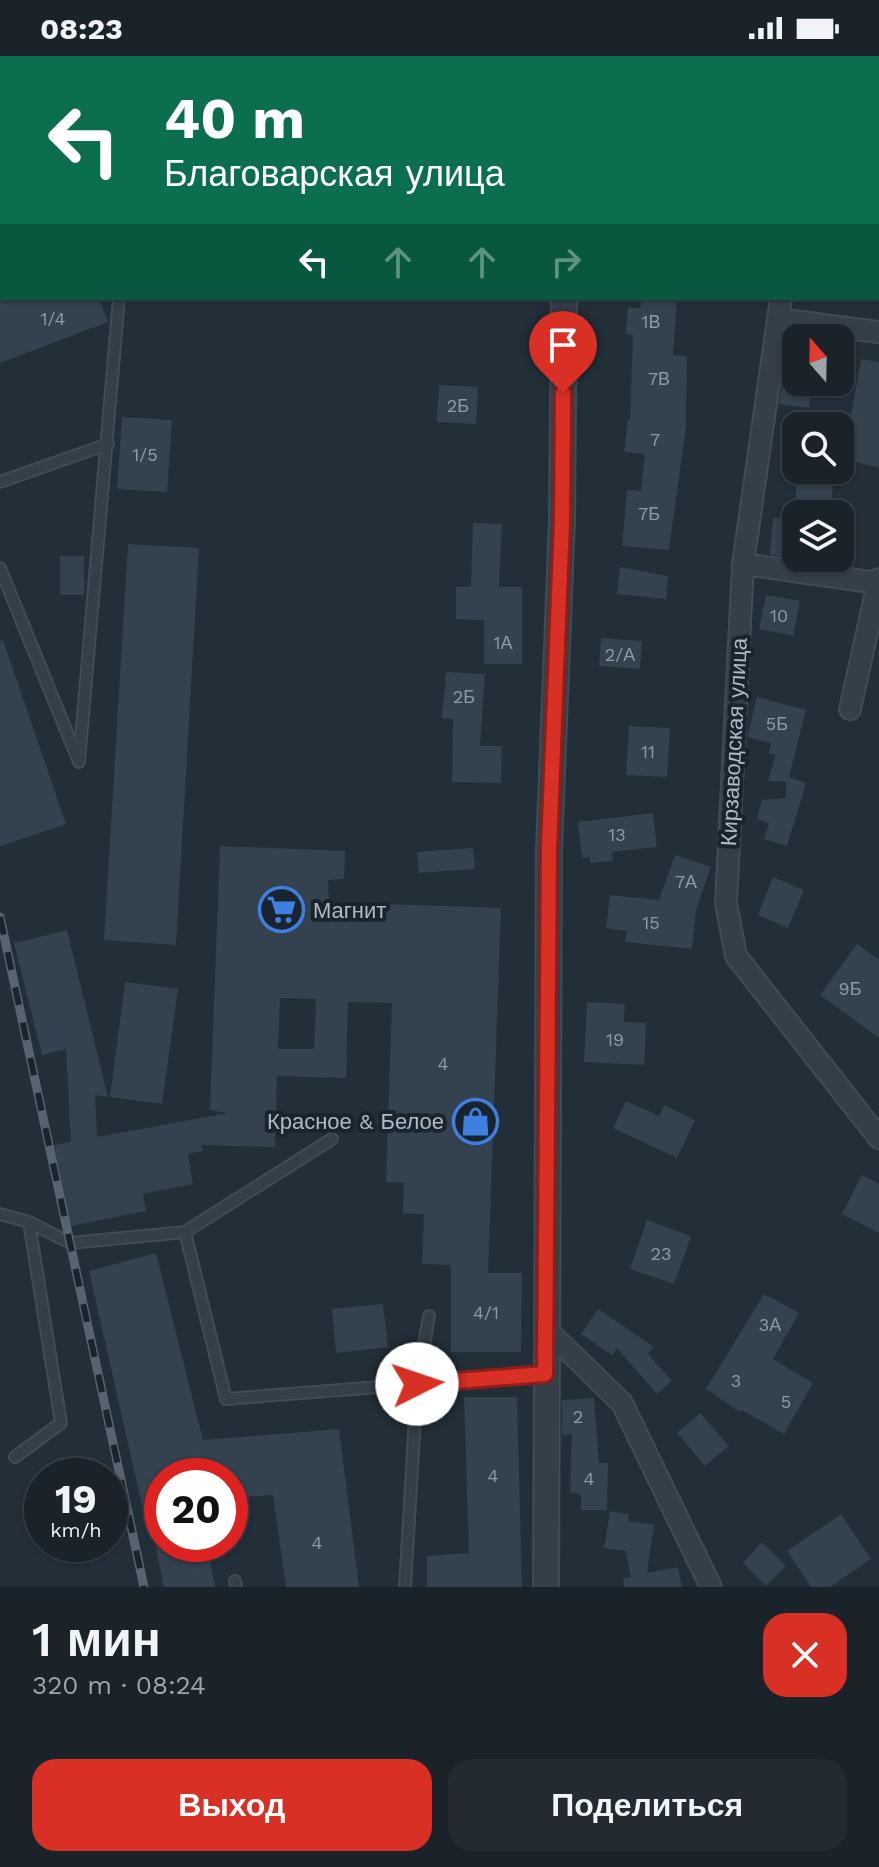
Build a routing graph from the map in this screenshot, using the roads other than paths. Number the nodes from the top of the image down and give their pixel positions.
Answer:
1 (119, 300) edge
2 (564, 300) edge
3 (781, 300) edge
4 (778, 319) junction
5 (879, 332) edge
6 (108, 444) junction
7 (0, 482) edge
8 (743, 564) junction
9 (0, 568) edge
10 (878, 581) edge
11 (850, 709) dead end
12 (879, 1138) edge
13 (332, 1139) dead end
14 (0, 1214) edge
15 (29, 1222) junction
16 (185, 1232) junction
17 (429, 1316) dead end
18 (547, 1330) junction
19 (545, 1374) junction
20 (417, 1384) junction
21 (15, 1457) dead end
22 (405, 1587) edge
23 (546, 1587) edge
24 (711, 1587) edge

1 - 6 lane
2 - 18 street
3 - 4 street, Кирзаводская улица
4 - 5 street
4 - 8 street, Кирзаводская улица
6 - 7 lane
6 - 9 lane
8 - 10 street
8 - 12 street, Кирзаводская улица
10 - 11 street
13 - 16 lane
14 - 15 lane
15 - 16 lane
15 - 21 lane
16 - 20 lane
17 - 20 lane
18 - 19 street
18 - 24 street
19 - 20 lane
19 - 23 street
20 - 22 lane

